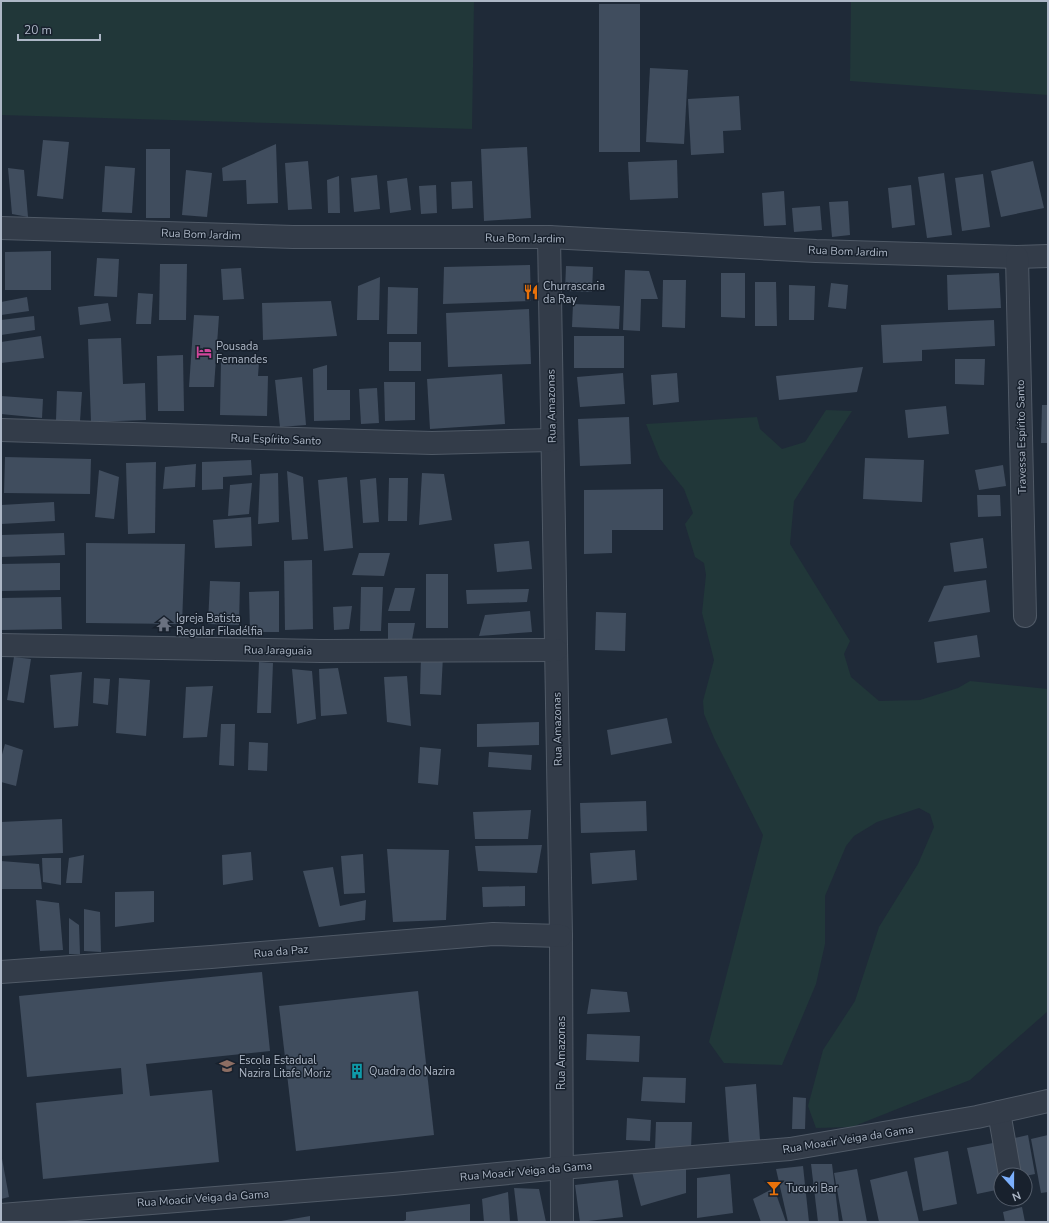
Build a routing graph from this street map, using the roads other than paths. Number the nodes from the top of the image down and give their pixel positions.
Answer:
1 (1, 228) edge
2 (549, 237) junction
3 (1048, 256) edge
4 (1016, 257) junction
5 (1, 430) edge
6 (552, 440) junction
7 (1025, 616) dead end
8 (1, 645) edge
9 (556, 650) junction
10 (561, 936) junction
11 (1, 972) edge
12 (1048, 1101) edge
13 (999, 1112) junction
14 (1009, 1167) edge
15 (561, 1168) junction
16 (1, 1215) edge
17 (77, 1216) edge
18 (562, 1222) edge

1 - 2 street, Rua Bom Jardim
2 - 4 street, Rua Bom Jardim
2 - 6 street, Rua Amazonas
3 - 4 street, Rua Bom Jardim
4 - 7 street, Travessa Espírito Santo
5 - 6 street, Rua Espírito Santo
6 - 9 street, Rua Amazonas
8 - 9 street, Rua Jaraguaia
9 - 10 street, Rua Amazonas
10 - 11 street, Rua da Paz
10 - 15 street, Rua Amazonas
12 - 13 street, Rua Moacir Veiga da Gama
13 - 14 street
13 - 15 street, Rua Moacir Veiga da Gama
15 - 17 street, Rua Moacir Veiga da Gama
15 - 18 street, Rua Amazonas
16 - 17 street, Rua Moacir Veiga da Gama

